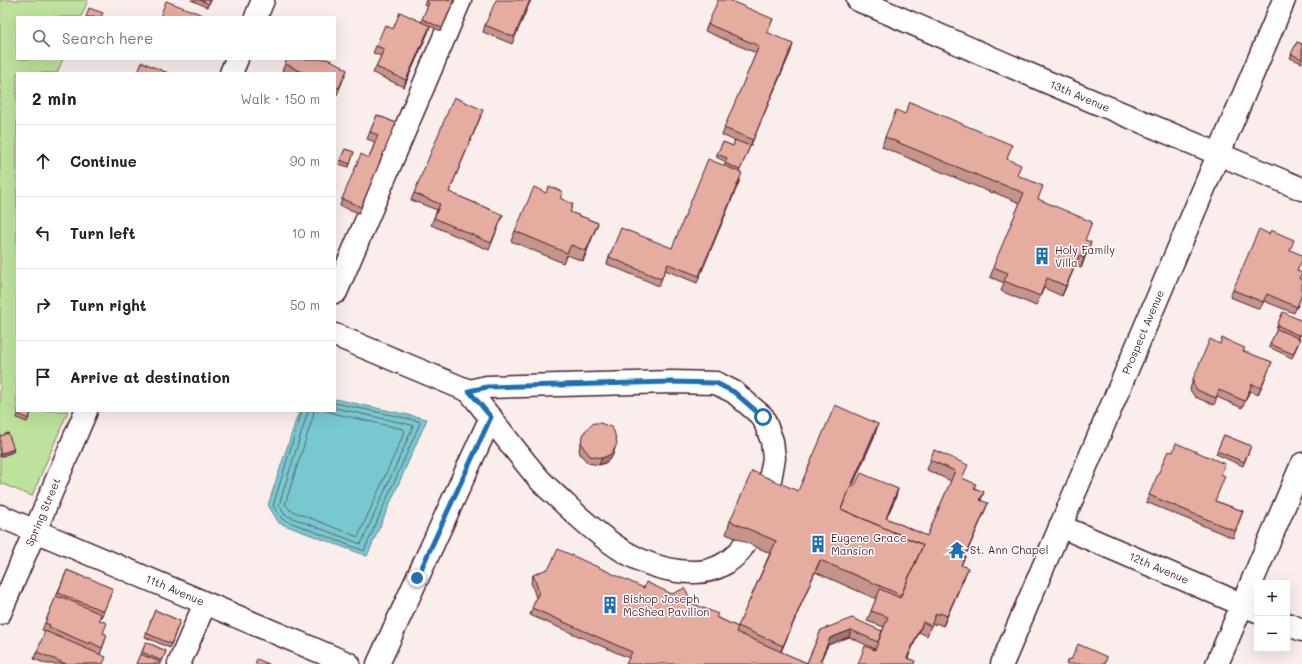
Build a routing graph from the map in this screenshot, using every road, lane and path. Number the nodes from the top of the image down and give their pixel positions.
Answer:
1 (263, 0) edge
2 (460, 0) edge
3 (858, 0) edge
4 (1284, 0) edge
5 (256, 16) edge
6 (238, 60) edge
7 (232, 72) edge
8 (1218, 154) junction
9 (1302, 188) edge
10 (336, 292) dead end
11 (336, 335) edge
12 (469, 391) junction
13 (86, 412) edge
14 (491, 417) junction
15 (1302, 464) edge
16 (768, 491) edge
17 (0, 516) edge
18 (1060, 526) junction
19 (35, 531) junction
20 (745, 543) edge
21 (205, 603) junction
22 (1250, 608) edge
23 (0, 613) edge
24 (1290, 625) edge
25 (1302, 630) edge
26 (179, 664) edge
27 (349, 664) edge
28 (378, 664) edge
29 (1002, 664) edge
30 (1217, 664) edge

1 - 5 street
2 - 10 street
3 - 8 street, 13th Avenue
4 - 8 street, Prospect Avenue
6 - 7 street
8 - 9 street, 13th Avenue
8 - 18 street, Prospect Avenue
11 - 12 street
12 - 14 street
12 - 16 street
13 - 19 street, Spring Street
14 - 20 street
14 - 28 street
15 - 22 street
17 - 19 street, 11th Avenue
18 - 22 street, 12th Avenue
18 - 29 street, Prospect Avenue
19 - 21 street, 11th Avenue
19 - 23 street, Spring Street
21 - 26 street
21 - 27 street, 11th Avenue
22 - 30 street
24 - 25 street

